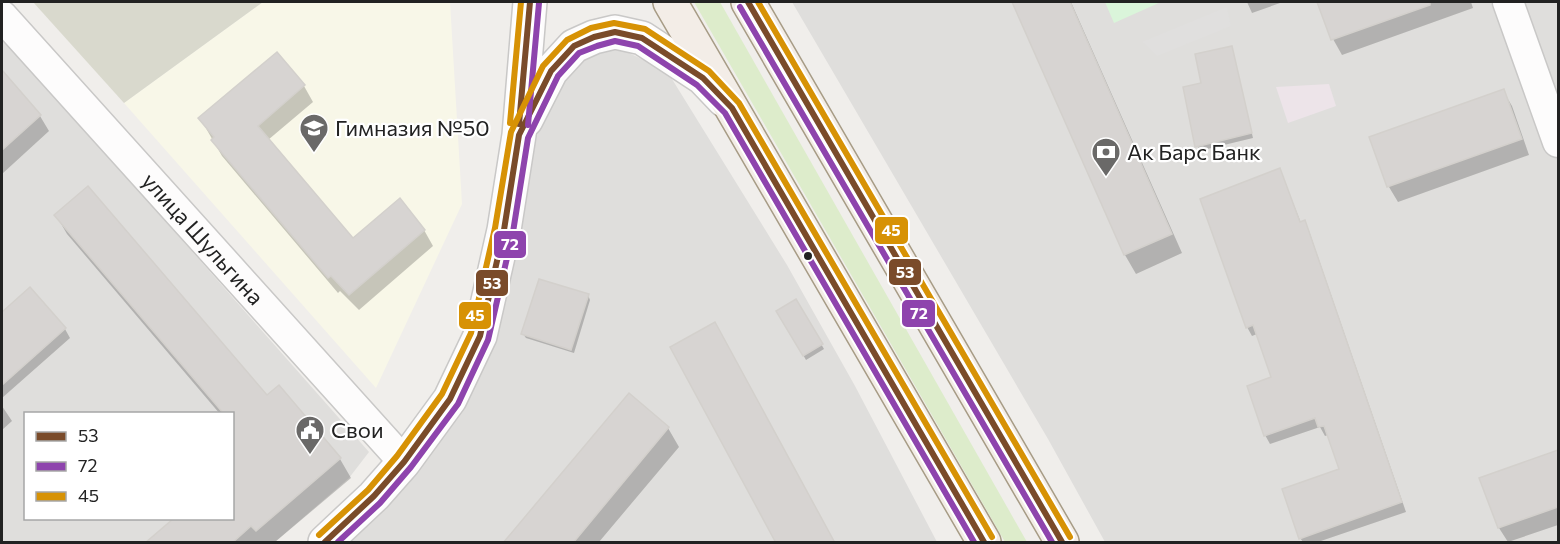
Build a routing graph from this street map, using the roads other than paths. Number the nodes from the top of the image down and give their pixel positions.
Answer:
1 (530, 2) edge
2 (670, 2) edge
3 (749, 2) edge
4 (1508, 2) edge
5 (2, 16) edge
6 (732, 108) junction
7 (519, 135) junction
8 (1558, 142) edge
9 (404, 462) junction
10 (325, 543) edge
11 (984, 543) edge
12 (1062, 543) edge

1 - 7 street
2 - 6 main road
3 - 12 main road
4 - 8 street
5 - 9 street, улица Шульгина
6 - 7 street
6 - 11 main road
7 - 9 street
9 - 10 street

